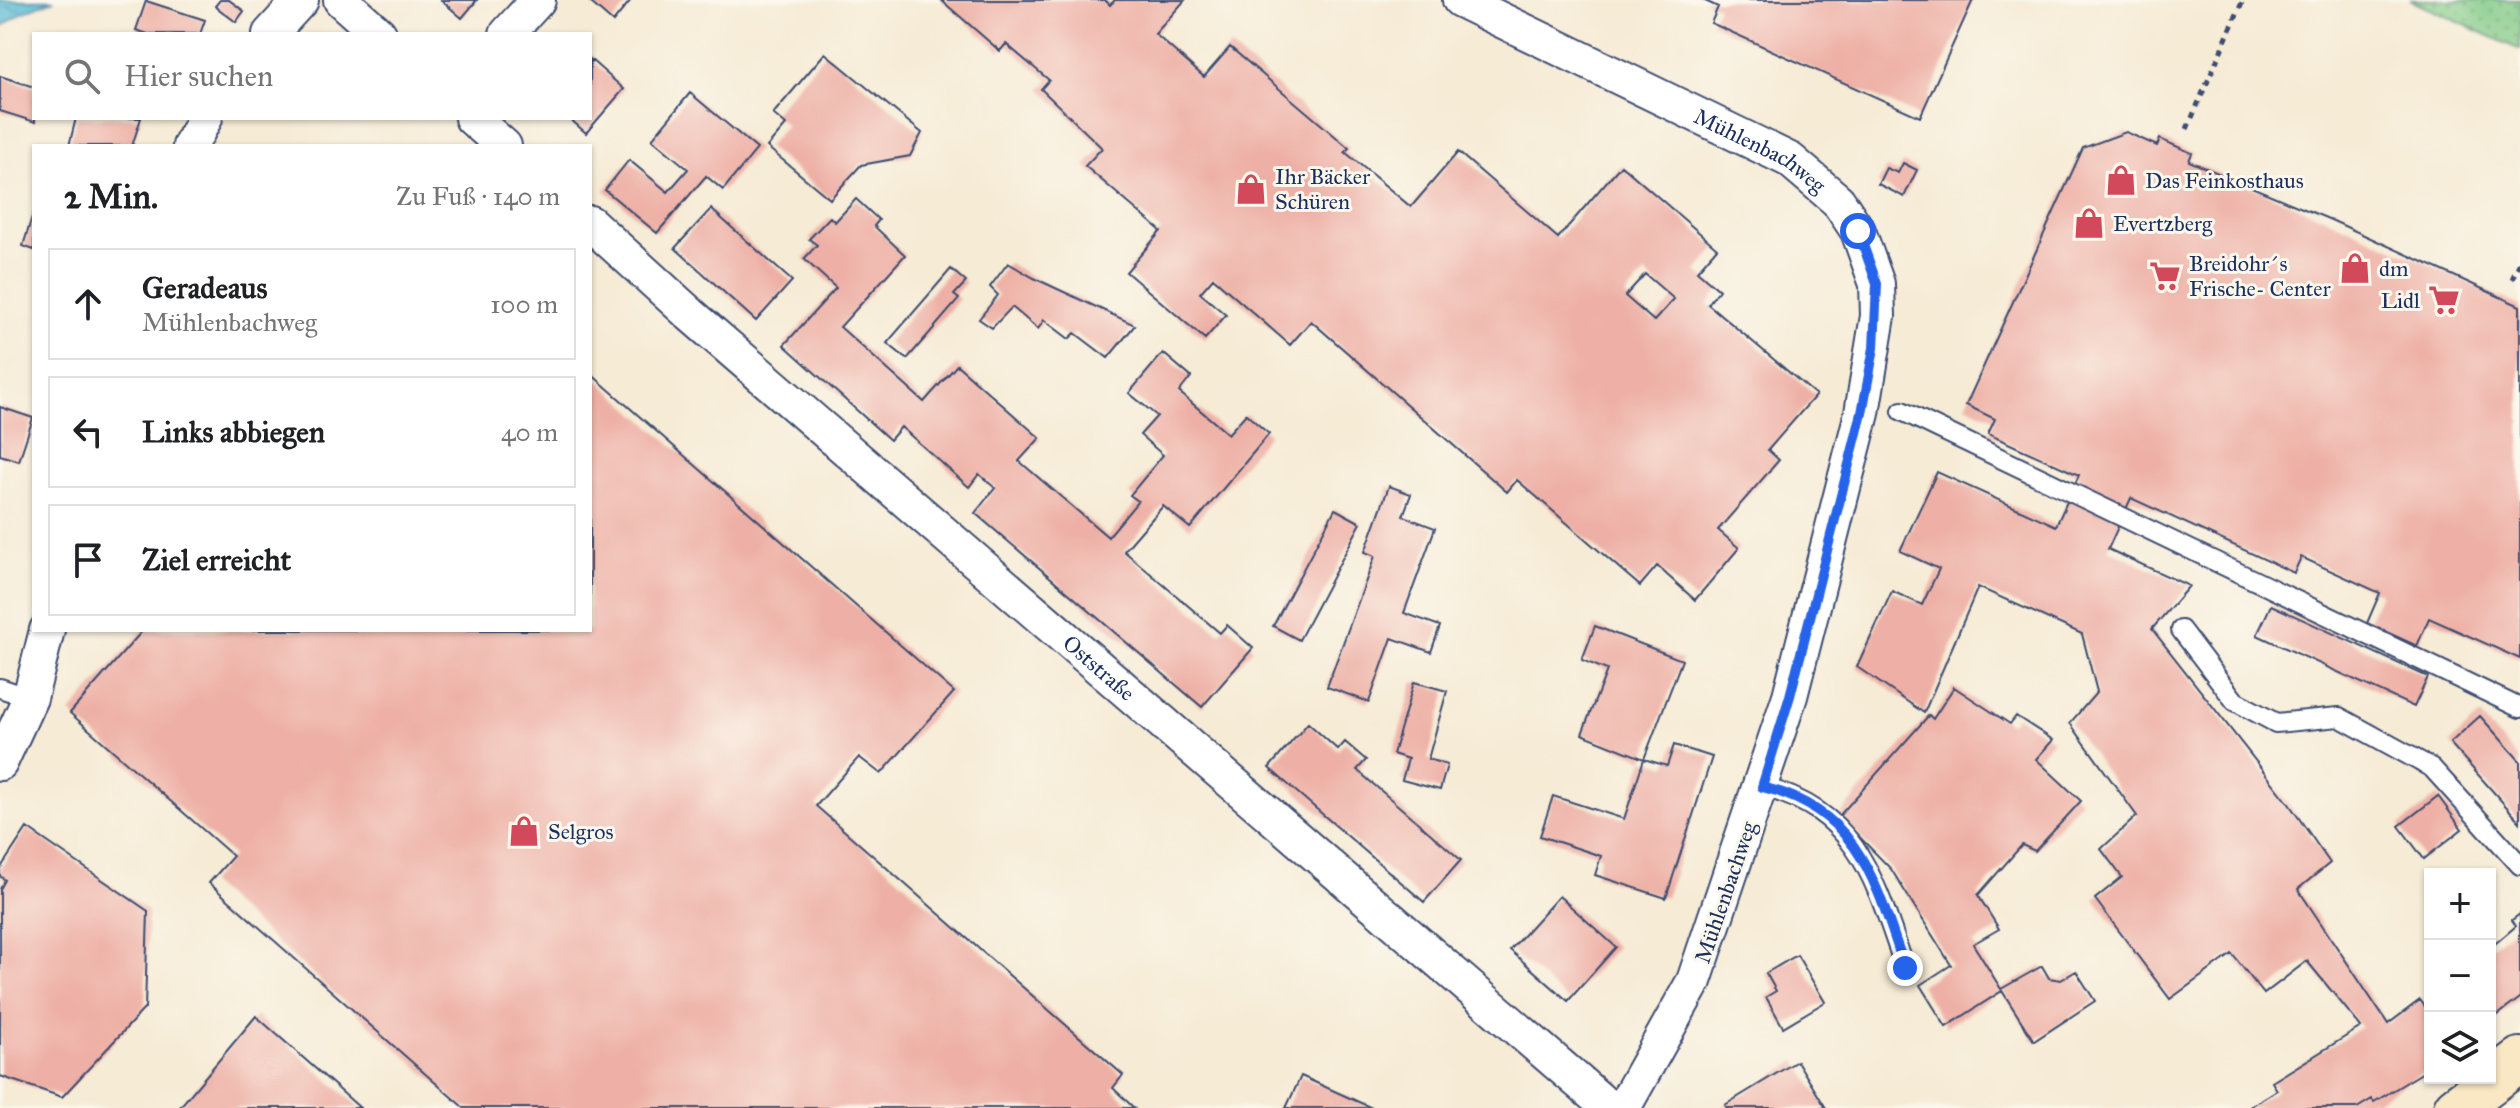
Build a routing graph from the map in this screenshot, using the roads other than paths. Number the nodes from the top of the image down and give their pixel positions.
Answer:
1 (301, 0) edge
2 (341, 0) edge
3 (538, 0) edge
4 (1460, 0) edge
5 (272, 32) edge
6 (377, 32) edge
7 (509, 32) edge
8 (204, 120) edge
9 (474, 120) edge
10 (191, 144) edge
11 (502, 144) edge
12 (592, 225) edge
13 (1902, 411) dead end
14 (2181, 630) dead end
15 (46, 632) edge
16 (15, 693) edge
17 (2520, 708) edge
18 (0, 763) edge
19 (1762, 787) junction
20 (2520, 865) edge
21 (1905, 968) dead end
22 (2520, 1060) edge
23 (1609, 1108) edge
24 (1623, 1108) edge
25 (2456, 1108) edge

1 - 5 street
2 - 6 street
3 - 7 street
4 - 19 street, Mühlenbachweg
8 - 10 street
9 - 11 street
12 - 23 street, Oststraße
13 - 17 lane
14 - 20 lane
15 - 16 street
16 - 18 street
19 - 21 lane
19 - 24 street, Mühlenbachweg
22 - 25 main road

